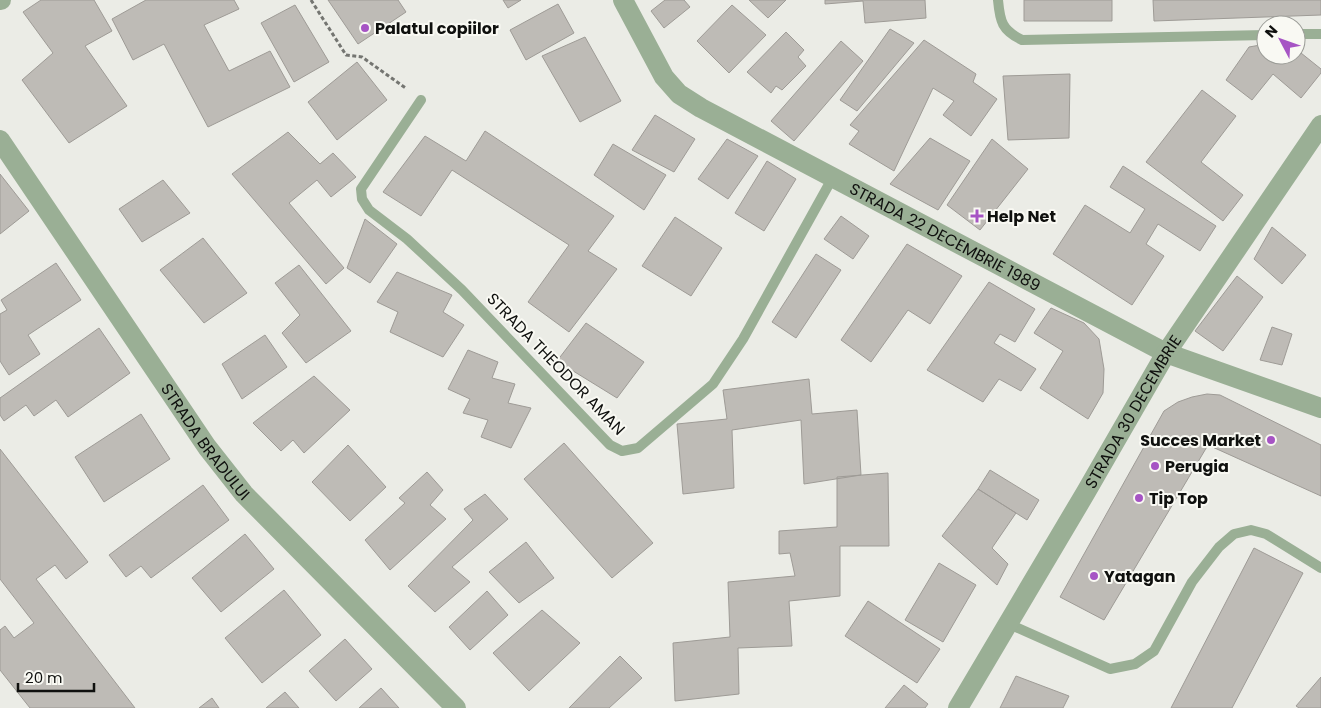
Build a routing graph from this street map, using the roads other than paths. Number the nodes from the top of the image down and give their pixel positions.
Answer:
1 (998, 0) edge
2 (627, 2) edge
3 (1306, 34) edge
4 (1321, 34) edge
5 (1256, 35) edge
6 (421, 100) road end
7 (1321, 125) edge
8 (0, 140) edge
9 (833, 177) junction
10 (1166, 353) junction
11 (1321, 408) edge
12 (1321, 568) edge
13 (1008, 624) junction
14 (456, 708) edge
15 (958, 708) edge

1 - 5 lane
2 - 9 street, STRADA 22 DECEMBRIE 1989
3 - 4 lane
6 - 9 lane, STRADA THEODOR AMAN
7 - 10 street, STRADA 30 DECEMBRIE
8 - 14 street, STRADA BRADULUI
9 - 10 street, STRADA 22 DECEMBRIE 1989
10 - 11 street, STRADA 22 DECEMBRIE 1989
10 - 13 street, STRADA 30 DECEMBRIE
12 - 13 lane
13 - 15 street, STRADA 30 DECEMBRIE

